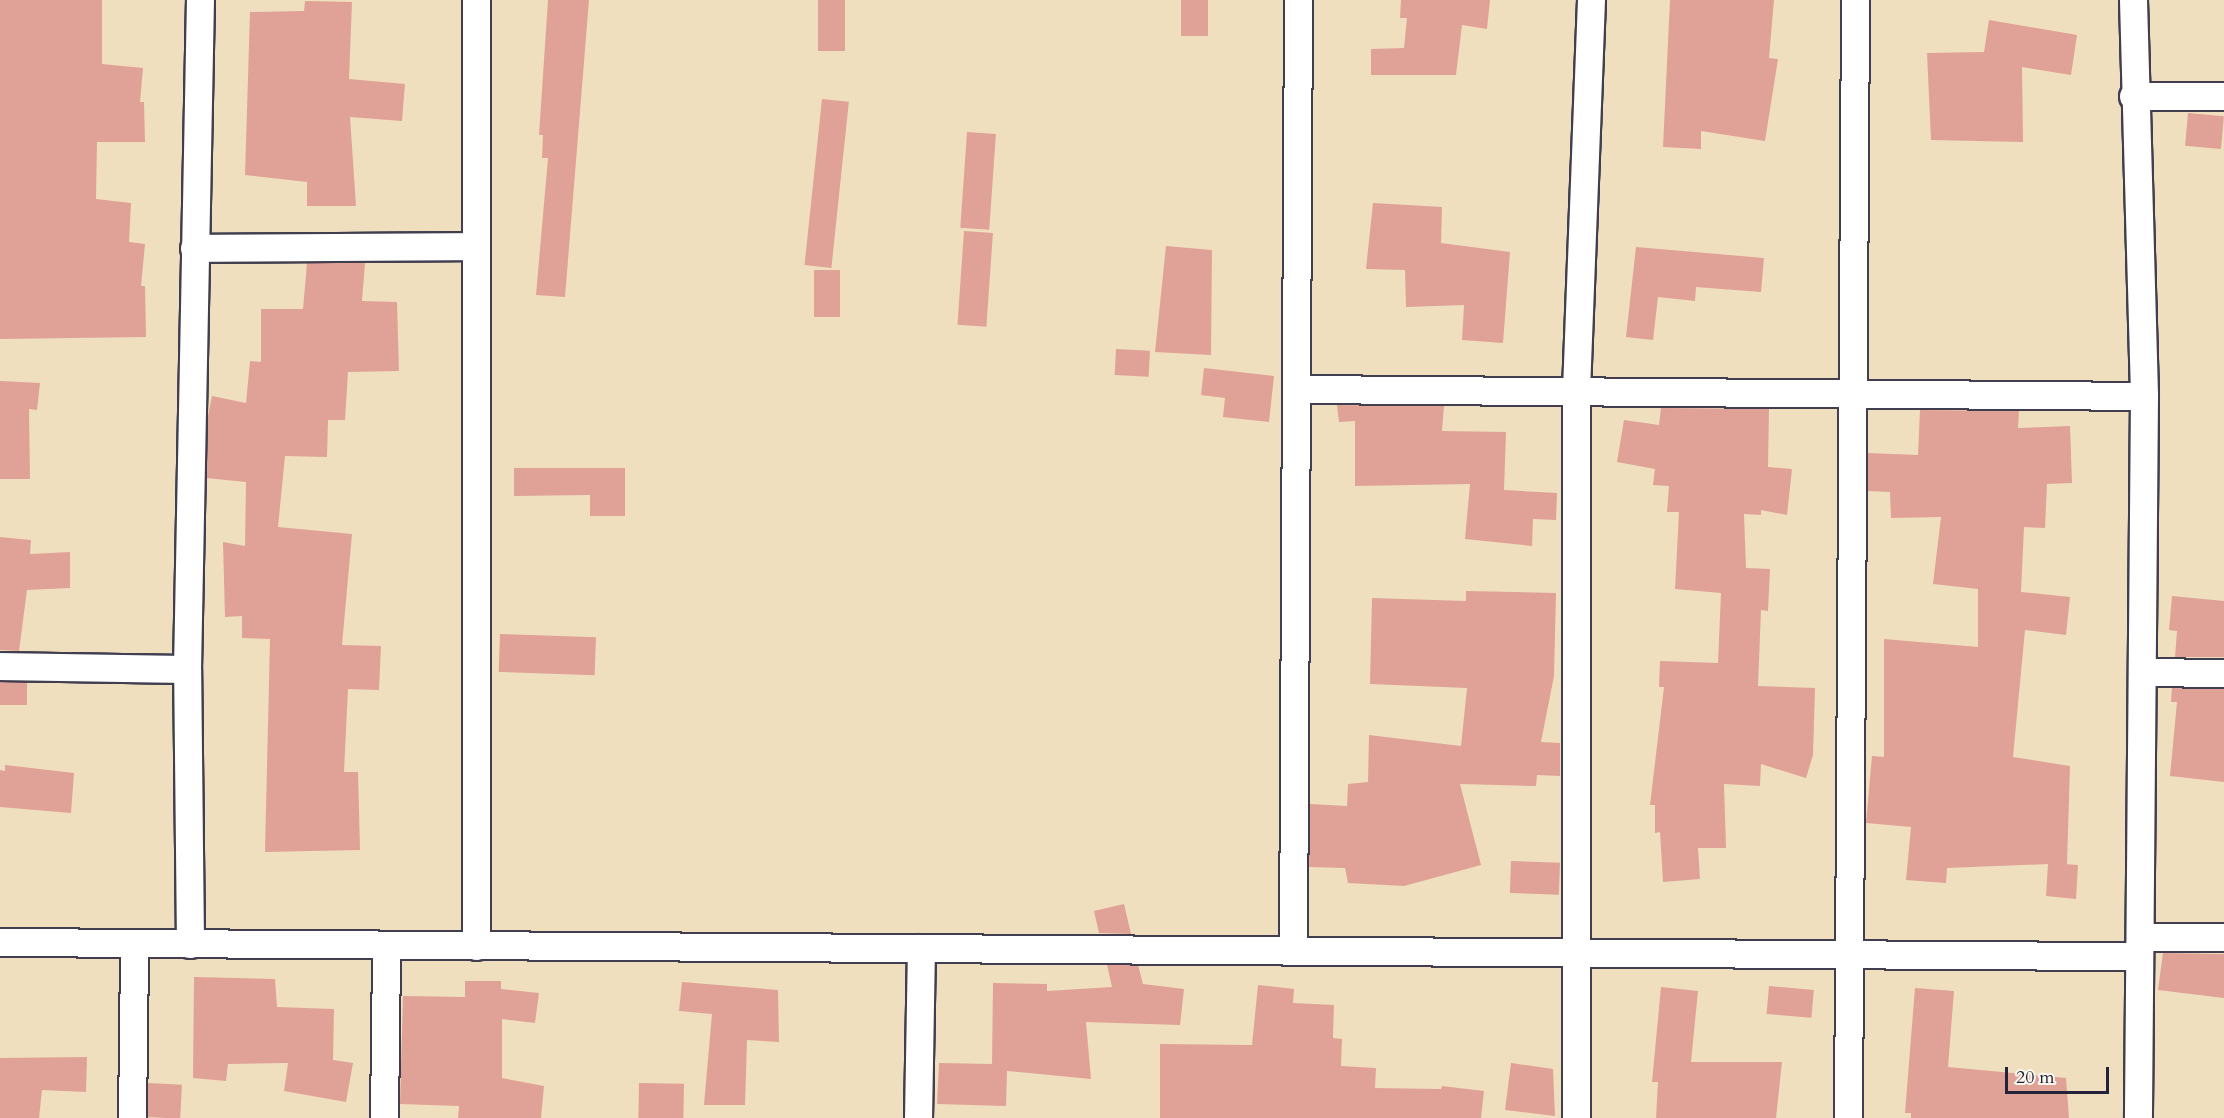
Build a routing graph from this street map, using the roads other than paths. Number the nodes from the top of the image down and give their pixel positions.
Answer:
1 (200, 0) edge
2 (476, 0) edge
3 (1298, 0) edge
4 (1591, 0) edge
5 (1855, 0) edge
6 (2133, 0) edge
7 (2133, 96) junction
8 (2224, 96) edge
9 (476, 246) junction
10 (194, 248) junction
11 (1298, 389) junction
12 (1576, 390) junction
13 (1850, 393) junction
14 (2144, 396) junction
15 (0, 666) edge
16 (187, 669) junction
17 (2142, 672) junction
18 (2224, 673) edge
19 (2224, 937) edge
20 (0, 942) edge
21 (134, 944) junction
22 (190, 944) junction
23 (386, 945) junction
24 (476, 946) junction
25 (2140, 946) junction
26 (921, 948) junction
27 (1293, 951) junction
28 (1579, 955) junction
29 (1846, 956) junction
30 (132, 1118) edge
31 (384, 1118) edge
32 (918, 1118) edge
33 (1576, 1118) edge
34 (1848, 1118) edge
35 (2138, 1118) edge

1 - 10 street
2 - 9 street
3 - 11 street
4 - 12 street
5 - 13 street
6 - 7 street
7 - 8 street
7 - 14 street
9 - 10 street
9 - 24 street
10 - 16 street
11 - 12 street
11 - 27 street
12 - 13 street
12 - 28 street
13 - 14 street
13 - 29 street
14 - 17 street
15 - 16 street
16 - 22 street
17 - 18 street
17 - 25 street
19 - 25 street
20 - 21 street
21 - 22 street
21 - 30 street
22 - 23 street
23 - 24 street
23 - 31 street
24 - 26 street
25 - 29 street
25 - 35 street
26 - 27 street
26 - 32 street
27 - 28 street
28 - 29 street
28 - 33 street
29 - 34 street

